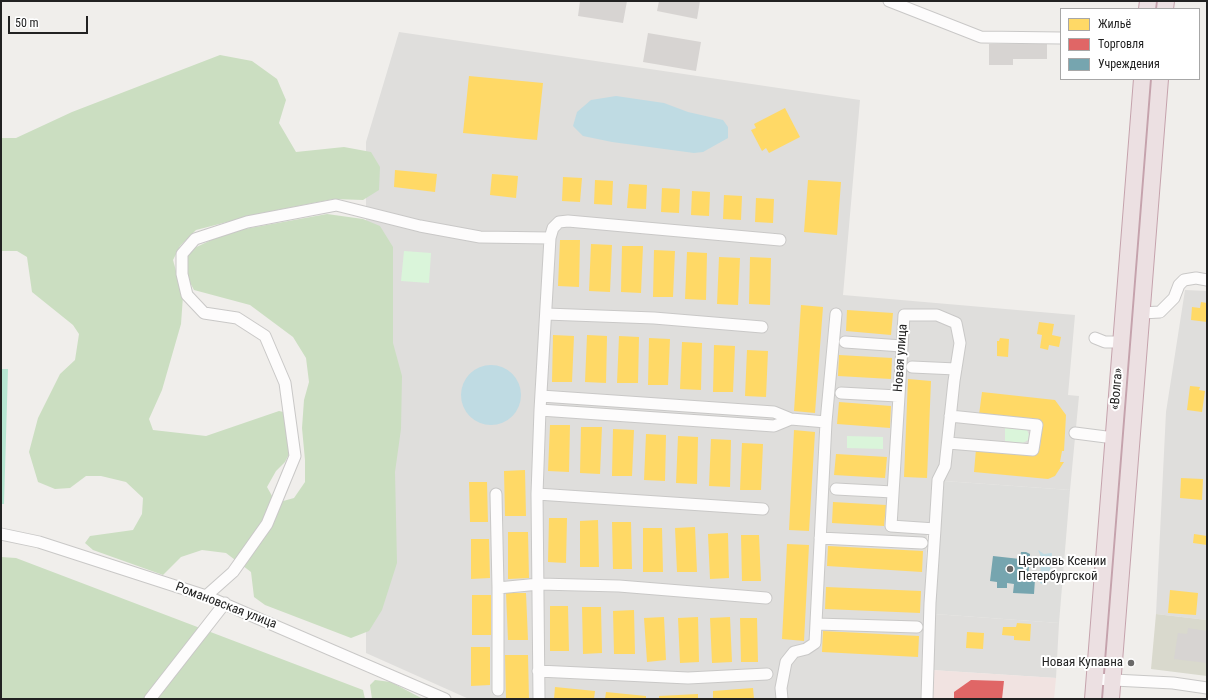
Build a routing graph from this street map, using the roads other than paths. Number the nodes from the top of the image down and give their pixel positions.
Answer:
1 (889, 1) edge
2 (1060, 38) edge
3 (1142, 80) edge
4 (1160, 80) edge
5 (550, 238) junction
6 (780, 240) dead end
7 (1207, 280) edge
8 (1142, 313) junction
9 (546, 314) junction
10 (836, 314) dead end
11 (762, 327) dead end
12 (1095, 338) dead end
13 (845, 342) dead end
14 (1121, 342) junction
15 (902, 346) junction
16 (912, 367) dead end
17 (956, 369) junction
18 (841, 393) dead end
19 (541, 396) junction
20 (898, 396) junction
21 (621, 401) junction
22 (713, 408) junction
23 (540, 410) junction
24 (621, 415) junction
25 (950, 416) junction
26 (791, 419) junction
27 (713, 421) junction
28 (826, 422) junction
29 (1075, 433) dead end
30 (1114, 438) junction
31 (948, 442) junction
32 (836, 489) dead end
33 (893, 492) junction
34 (496, 494) dead end
35 (537, 494) junction
36 (762, 509) dead end
37 (935, 529) junction
38 (1, 534) edge
39 (820, 538) junction
40 (922, 543) dead end
41 (539, 584) junction
42 (498, 588) junction
43 (206, 596) junction
44 (766, 598) dead end
45 (225, 603) junction
46 (816, 624) junction
47 (917, 628) dead end
48 (538, 671) junction
49 (766, 674) dead end
50 (1094, 679) junction
51 (1113, 680) junction
52 (1207, 688) edge
53 (498, 690) dead end
54 (150, 699) edge
55 (445, 699) edge
56 (539, 699) edge
57 (782, 699) edge
58 (927, 699) edge
59 (1093, 699) edge
60 (1111, 699) edge

1 - 2 street
3 - 14 highway, «Волга»
4 - 8 highway, «Волга»
5 - 6 street
5 - 9 street
5 - 43 street
7 - 8 street
8 - 51 highway, «Волга»
9 - 11 street
9 - 19 street
10 - 28 street
12 - 14 street
13 - 15 street
14 - 30 highway, «Волга»
15 - 17 street, Новая улица
15 - 20 street, Новая улица
16 - 17 street
17 - 25 street, Новая улица
18 - 20 street
19 - 21 street
19 - 23 street
20 - 33 street, Новая улица
21 - 22 street
21 - 24 street
22 - 26 street
22 - 27 street
23 - 24 street
23 - 35 street
24 - 27 street
25 - 31 street, Новая улица
25 - 31 street
26 - 27 street
26 - 28 street
28 - 39 street
29 - 30 street
30 - 50 highway, «Волга»
31 - 37 street, Новая улица
32 - 33 street
33 - 37 street, Новая улица
34 - 42 street
35 - 36 street
35 - 41 street
37 - 58 street, Новая улица
38 - 43 street, Романовская улица
39 - 40 street
39 - 46 street
41 - 42 street
41 - 44 street
41 - 48 street
42 - 53 street
43 - 45 street, Романовская улица
45 - 54 street
45 - 55 street, Романовская улица
46 - 47 street
46 - 57 street
48 - 49 street
48 - 56 street
50 - 51 street
50 - 59 highway, «Волга»
51 - 52 street
51 - 60 highway, «Волга»

